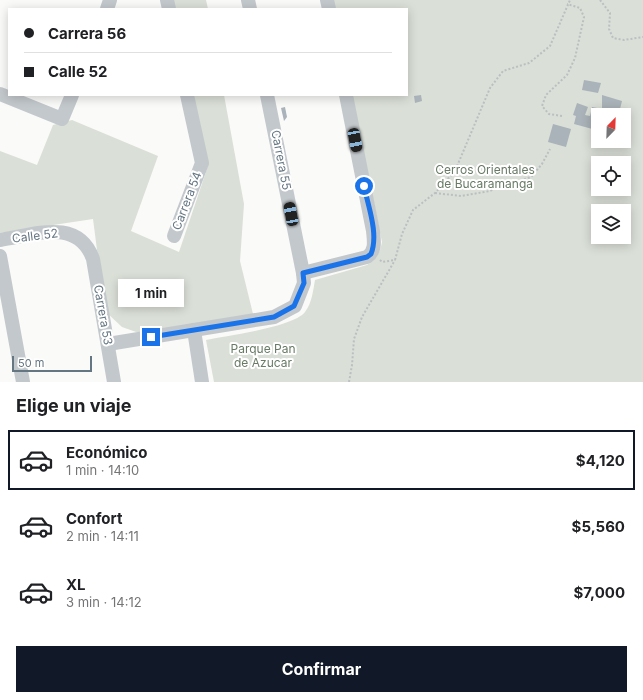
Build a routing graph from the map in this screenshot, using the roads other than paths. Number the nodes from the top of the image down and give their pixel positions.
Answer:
1 (0, 94) edge
2 (72, 96) edge
3 (188, 96) edge
4 (268, 96) edge
5 (346, 96) edge
6 (174, 236) dead end
7 (0, 240) edge
8 (89, 248) joint
9 (0, 256) edge
10 (303, 273) junction
11 (194, 330) junction
12 (108, 344) junction
13 (23, 382) edge
14 (114, 382) edge
15 (202, 382) edge

1 - 2 street
3 - 6 street, Carrera 54
4 - 10 street, Carrera 55
5 - 10 street
7 - 8 street, Calle 52
8 - 12 street, Carrera 53
9 - 13 street
10 - 11 street
11 - 12 street
11 - 15 street
12 - 14 street, Carrera 53

